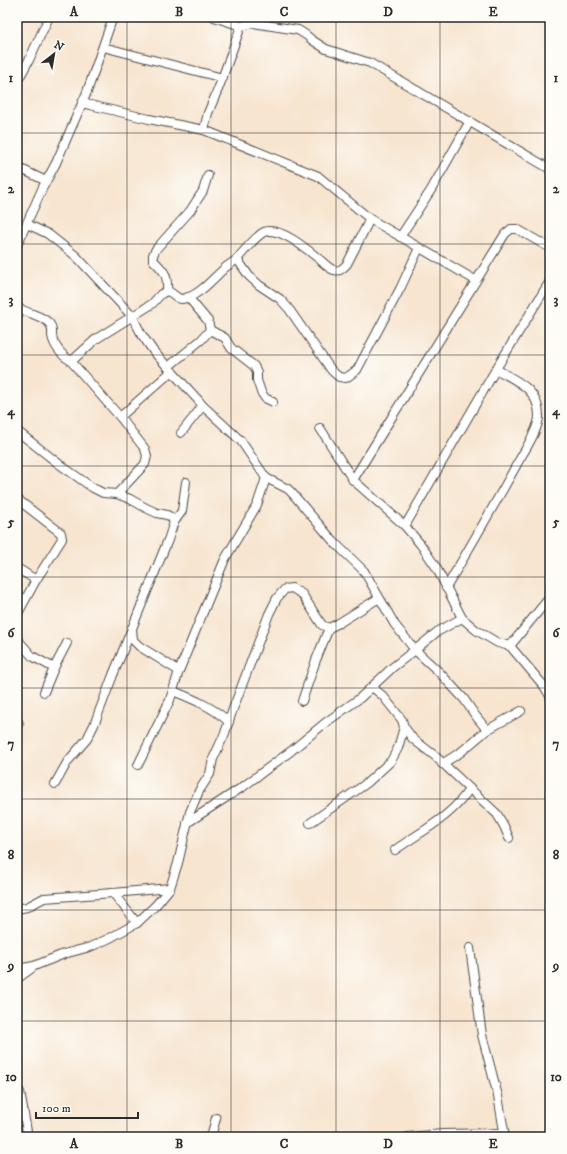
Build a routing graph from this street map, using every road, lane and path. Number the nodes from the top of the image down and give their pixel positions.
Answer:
1 (49, 17) edge
2 (113, 17) edge
3 (214, 17) edge
4 (241, 26) junction
5 (103, 47) junction
6 (223, 78) junction
7 (17, 82) edge
8 (82, 103) junction
9 (470, 121) junction
10 (204, 130) junction
11 (17, 167) edge
12 (550, 169) edge
13 (208, 175) dead end
14 (46, 181) junction
15 (370, 219) junction
16 (27, 224) junction
17 (400, 237) junction
18 (17, 245) edge
19 (419, 248) junction
20 (550, 248) edge
21 (237, 259) junction
22 (475, 280) junction
23 (550, 281) edge
24 (167, 291) junction
25 (188, 298) junction
26 (19, 308) edge
27 (132, 316) junction
28 (17, 318) edge
29 (210, 330) junction
30 (70, 360) junction
31 (170, 369) junction
32 (496, 369) junction
33 (273, 402) dead end
34 (202, 405) junction
35 (120, 416) junction
36 (320, 428) dead end
37 (17, 431) edge
38 (180, 433) dead end
39 (266, 478) junction
40 (353, 480) junction
41 (186, 482) dead end
42 (117, 494) junction
43 (17, 499) edge
44 (174, 522) junction
45 (405, 526) junction
46 (17, 568) edge
47 (36, 580) junction
48 (446, 588) junction
49 (550, 597) edge
50 (380, 598) junction
51 (17, 615) edge
52 (462, 618) junction
53 (132, 628) junction
54 (329, 628) junction
55 (17, 639) edge
56 (67, 643) dead end
57 (510, 646) junction
58 (415, 650) junction
59 (54, 668) junction
60 (179, 671) junction
61 (372, 687) junction
62 (173, 691) junction
63 (44, 692) dead end
64 (550, 696) edge
65 (302, 701) dead end
66 (521, 711) dead end
67 (229, 722) junction
68 (404, 727) junction
69 (487, 730) junction
70 (442, 764) junction
71 (138, 765) dead end
72 (55, 784) dead end
73 (469, 789) junction
74 (187, 823) junction
75 (310, 823) dead end
76 (509, 838) dead end
77 (395, 850) dead end
78 (170, 888) junction
79 (113, 894) junction
80 (17, 910) edge
81 (137, 923) junction
82 (470, 948) dead end
83 (34, 966) junction
84 (17, 969) edge
85 (17, 979) edge
86 (17, 1087) edge
87 (216, 1118) dead end
88 (505, 1135) edge
89 (28, 1137) edge
90 (211, 1137) edge
91 (408, 1137) edge

1 - 7 street
2 - 5 street
3 - 4 street
4 - 6 street
4 - 9 street
5 - 6 street
5 - 8 street
6 - 10 street
8 - 10 street
8 - 14 street
9 - 12 street
9 - 17 street
10 - 15 street
11 - 14 street
13 - 24 street
14 - 16 street
15 - 17 street
15 - 21 street
16 - 18 street
16 - 27 street
17 - 19 street
19 - 21 street
19 - 22 street
20 - 22 street
21 - 25 street
22 - 40 street
23 - 32 street
24 - 25 street
24 - 27 street
25 - 29 street
26 - 28 street
26 - 30 street
27 - 30 street
27 - 31 street
29 - 31 street
29 - 33 street
30 - 35 street
31 - 34 street
31 - 35 street
32 - 45 street
32 - 48 street
34 - 38 street
34 - 39 street
35 - 42 street
36 - 40 street
37 - 42 street
39 - 50 street
39 - 60 street
40 - 45 street
41 - 44 street
42 - 44 street
43 - 47 street
44 - 53 street
45 - 48 street
46 - 47 street
47 - 51 street
48 - 52 street
49 - 57 street
50 - 54 street
50 - 58 street
52 - 57 street
52 - 58 street
53 - 60 street
53 - 72 street
54 - 65 street
54 - 67 street
55 - 59 street
56 - 59 street
57 - 64 street
58 - 61 street
58 - 69 street
59 - 63 street
60 - 62 street
61 - 68 street
61 - 74 street
62 - 67 street
62 - 71 street
66 - 69 street
67 - 74 street
68 - 70 street
68 - 75 street
69 - 70 street
70 - 73 street
73 - 76 street
73 - 77 street
74 - 78 street
78 - 79 street
78 - 81 street
79 - 80 street
79 - 81 street
81 - 83 street
82 - 88 street
83 - 84 street
83 - 85 street
86 - 89 street
87 - 90 street
88 - 91 street

